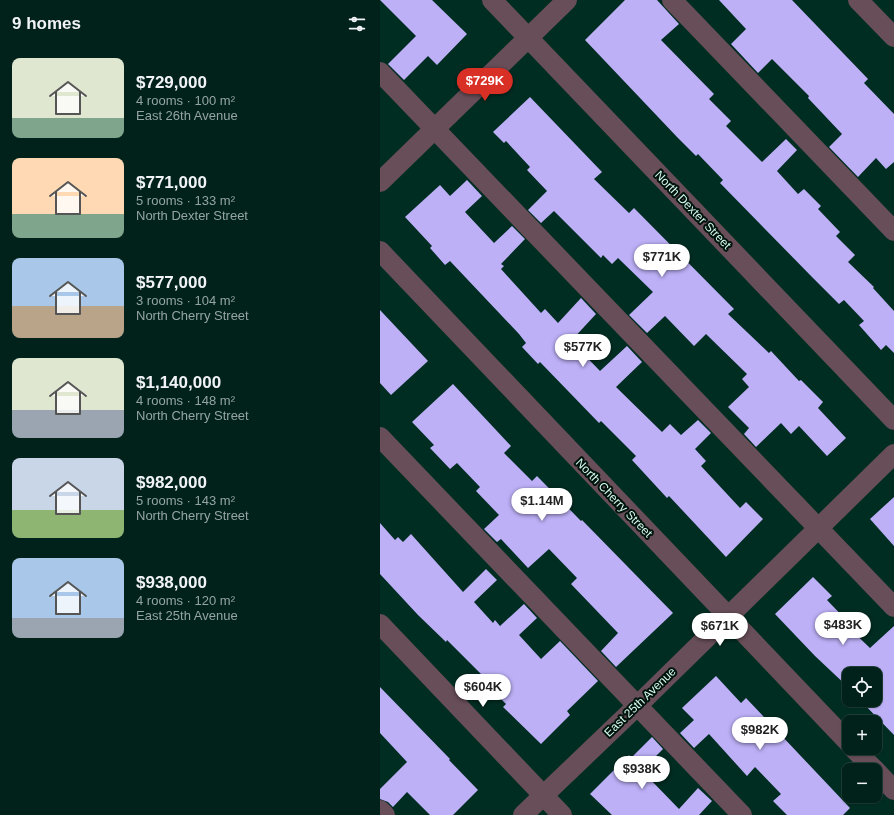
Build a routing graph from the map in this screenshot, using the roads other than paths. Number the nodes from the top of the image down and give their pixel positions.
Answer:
1 (492, 0) edge
2 (567, 0) edge
3 (672, 0) edge
4 (858, 0) edge
5 (894, 37) edge
6 (528, 38) junction
7 (380, 72) edge
8 (435, 129) junction
9 (380, 182) edge
10 (894, 231) edge
11 (380, 251) edge
12 (894, 420) edge
13 (380, 437) edge
14 (894, 454) edge
15 (818, 528) junction
16 (894, 607) edge
17 (728, 617) junction
18 (380, 624) edge
19 (638, 705) junction
20 (842, 736) edge
21 (860, 755) edge
22 (868, 763) edge
23 (882, 777) edge
24 (894, 790) edge
25 (543, 795) junction
26 (380, 810) edge
27 (385, 815) edge
28 (522, 815) edge
29 (562, 815) edge
30 (742, 815) edge

1 - 6 street, North Dexter Street
2 - 6 street
3 - 10 street
4 - 5 street
6 - 8 street
6 - 12 street, North Dexter Street
7 - 8 street
8 - 9 street
8 - 15 street
11 - 17 street, North Cherry Street
13 - 19 street
14 - 15 street, East 25th Avenue
15 - 16 street
15 - 17 street, East 25th Avenue
17 - 19 street, East 25th Avenue
17 - 20 street, North Cherry Street
18 - 25 street
19 - 25 street, East 25th Avenue
19 - 30 street
21 - 22 street
23 - 24 street
25 - 28 street, East 25th Avenue
25 - 29 street
26 - 27 street

